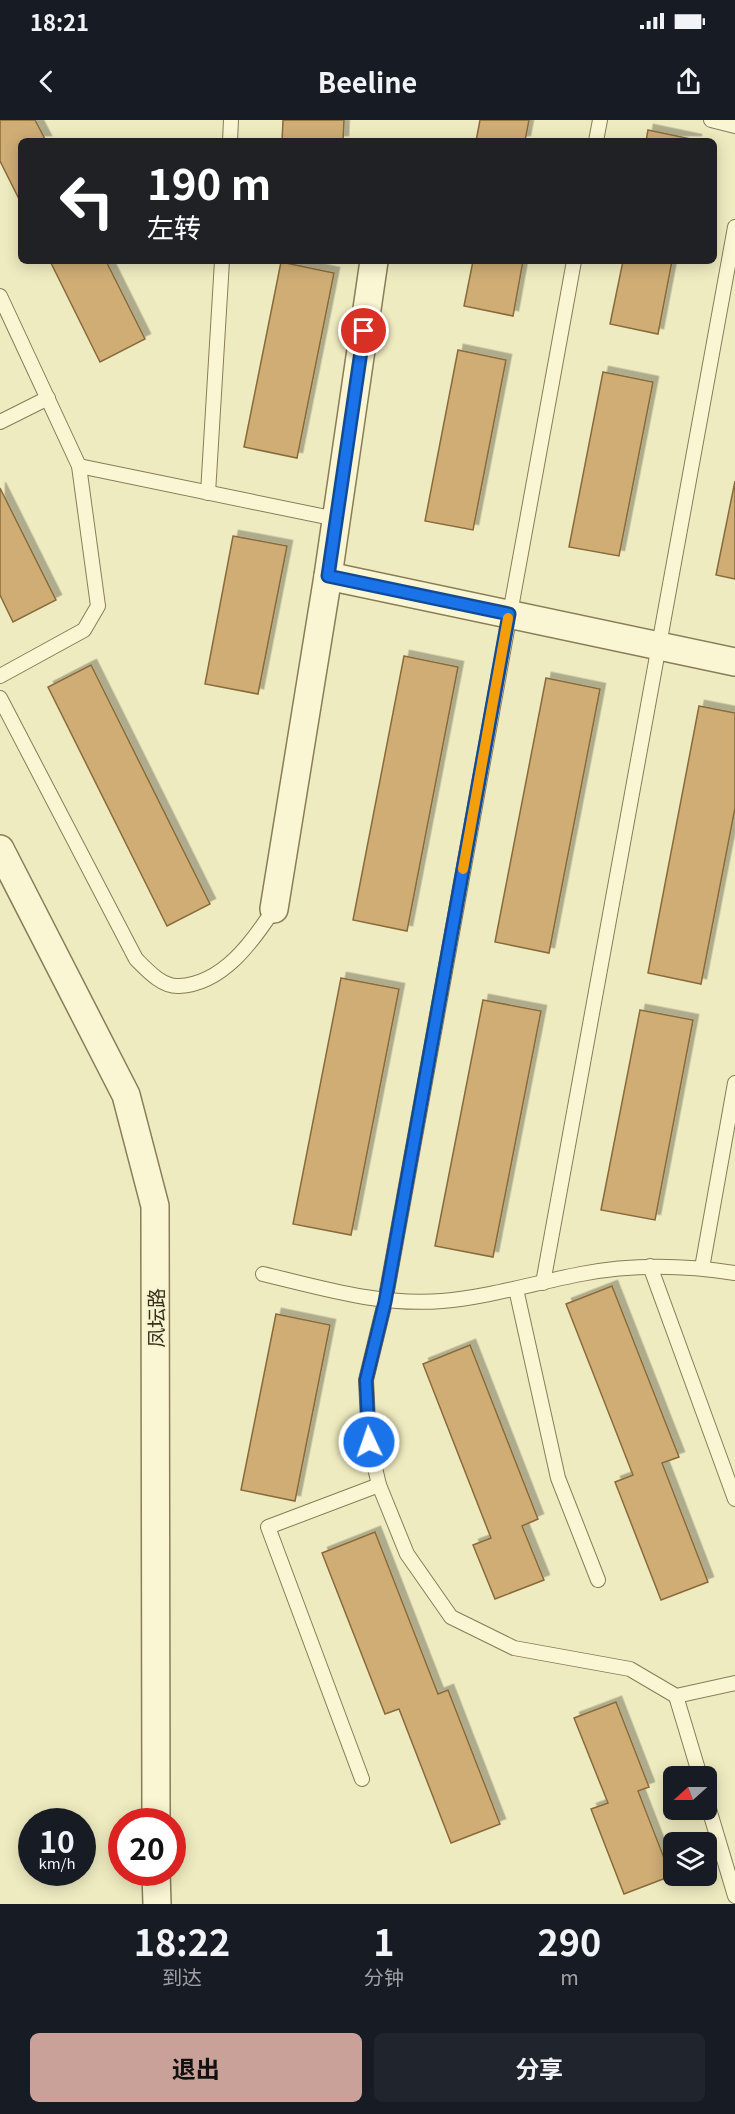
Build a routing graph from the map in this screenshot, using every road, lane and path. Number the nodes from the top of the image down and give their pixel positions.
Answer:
1 (231, 120) edge
2 (600, 120) edge
3 (711, 120) edge
4 (735, 126) edge
5 (230, 138) edge
6 (597, 138) edge
7 (735, 227) edge
8 (222, 264) edge
9 (374, 264) edge
10 (573, 264) edge
11 (0, 296) edge
12 (48, 398) junction
13 (0, 422) edge
14 (79, 466) junction
15 (208, 493) junction
16 (336, 519) junction
17 (328, 576) junction
18 (509, 614) junction
19 (658, 645) junction
20 (735, 662) edge
21 (0, 676) edge
22 (0, 698) edge
23 (0, 849) edge
24 (274, 909) joint
25 (735, 1083) edge
26 (650, 1266) junction
27 (702, 1268) junction
28 (735, 1273) edge
29 (263, 1274) dead end
30 (543, 1283) junction
31 (516, 1289) junction
32 (385, 1302) junction
33 (379, 1485) junction
34 (735, 1499) edge
35 (598, 1580) dead end
36 (735, 1683) edge
37 (676, 1696) junction
38 (697, 1766) edge
39 (362, 1779) dead end
40 (156, 1808) edge
41 (712, 1820) edge
42 (156, 1886) edge
43 (735, 1896) edge
44 (157, 1904) edge

1 - 5 lane
2 - 6 lane
3 - 4 lane
7 - 19 lane
8 - 15 lane
9 - 16 street
10 - 18 lane
11 - 12 lane
12 - 13 lane
12 - 14 lane
14 - 15 lane
14 - 21 lane
15 - 16 lane
16 - 17 street
17 - 18 street
17 - 24 street
18 - 19 street
18 - 32 lane
19 - 20 street
19 - 30 lane
22 - 24 lane
23 - 40 street, 凤坛路
25 - 27 lane
26 - 27 lane
26 - 30 lane
26 - 34 lane
27 - 28 lane
29 - 32 lane
30 - 31 lane
31 - 32 lane
31 - 35 lane
32 - 33 lane
33 - 37 lane
33 - 39 lane
36 - 37 lane
37 - 38 lane
41 - 43 lane
42 - 44 street

